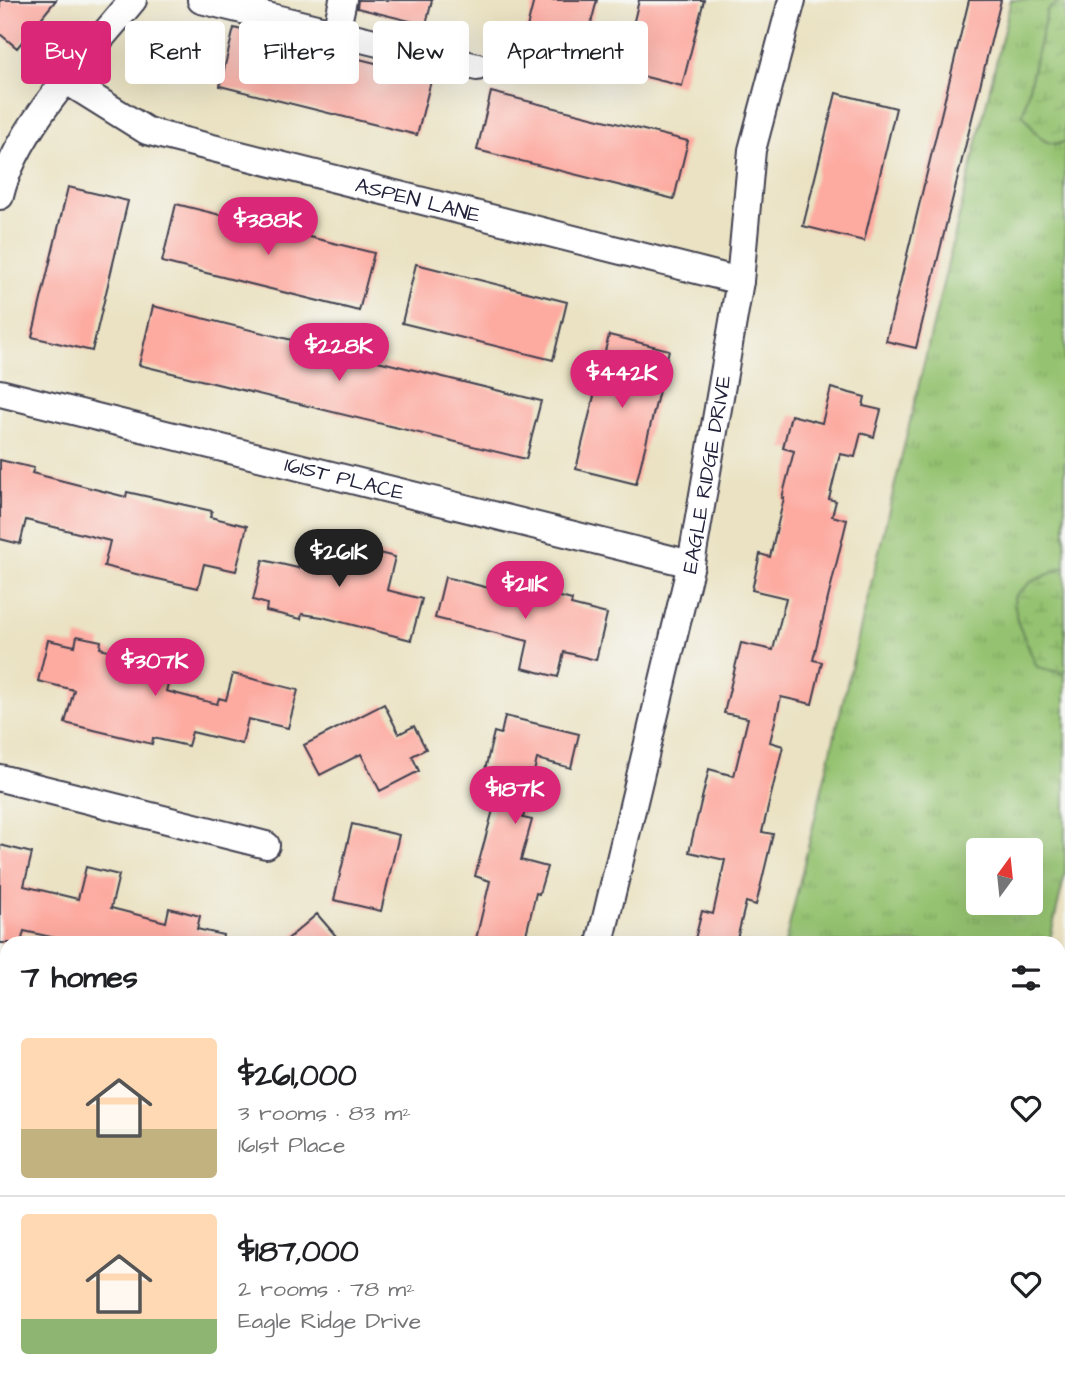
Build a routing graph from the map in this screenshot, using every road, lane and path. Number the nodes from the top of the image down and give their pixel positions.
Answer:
1 (133, 0) edge
2 (201, 0) edge
3 (343, 0) edge
4 (792, 0) edge
5 (290, 21) edge
6 (338, 21) edge
7 (111, 27) edge
8 (359, 38) edge
9 (477, 66) dead end
10 (65, 84) edge
11 (72, 84) edge
12 (0, 196) edge
13 (740, 281) junction
14 (0, 393) edge
15 (691, 564) junction
16 (0, 778) edge
17 (266, 845) dead end
18 (602, 936) edge

1 - 7 street
2 - 5 street
3 - 6 street
4 - 13 street, EAGLE RIDGE DRIVE
8 - 9 street
10 - 12 street
11 - 13 street, ASPEN LANE
13 - 15 street, EAGLE RIDGE DRIVE
14 - 15 street, 161ST PLACE
15 - 18 street, EAGLE RIDGE DRIVE
16 - 17 street

